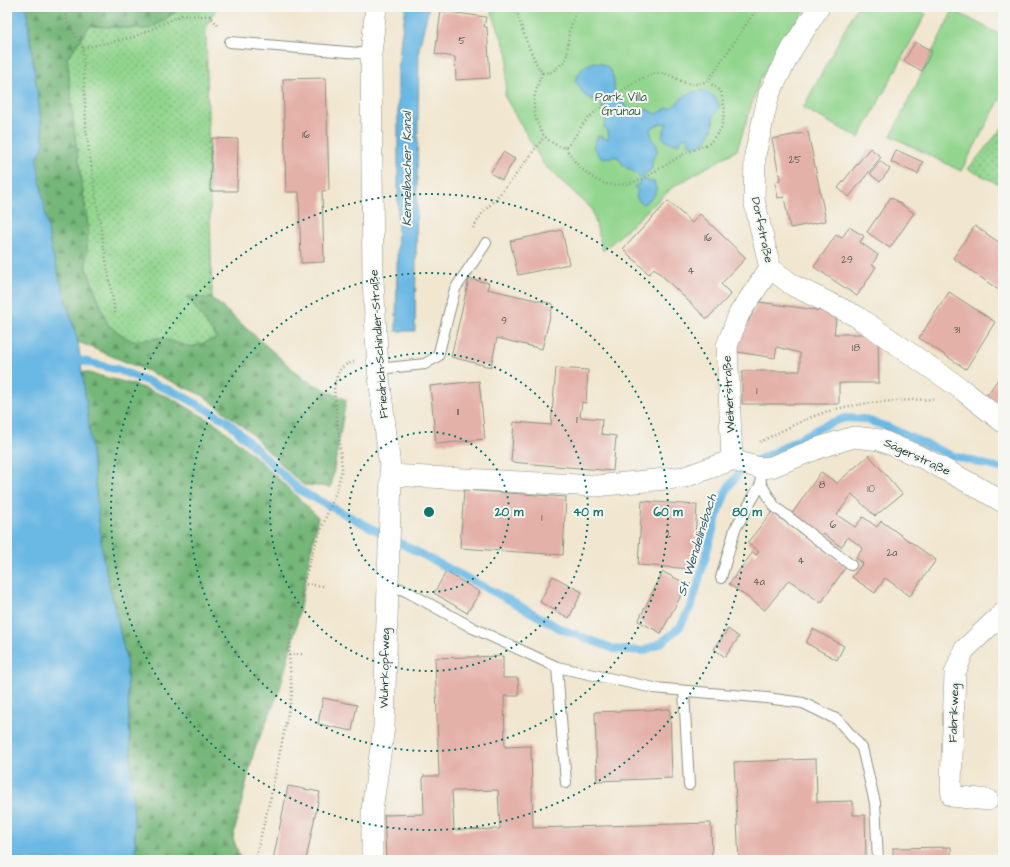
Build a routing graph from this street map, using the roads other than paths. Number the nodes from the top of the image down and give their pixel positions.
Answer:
1 (376, 7) edge
2 (819, 7) edge
3 (230, 42) road end
4 (371, 54) junction
5 (486, 243) dead end
6 (770, 268) junction
7 (378, 364) junction
8 (1003, 422) edge
9 (736, 461) junction
10 (391, 475) junction
11 (761, 476) junction
12 (1002, 500) edge
13 (851, 565) dead end
14 (721, 578) dead end
15 (387, 584) junction
16 (1003, 613) edge
17 (557, 667) junction
18 (684, 691) junction
19 (566, 783) dead end
20 (689, 785) dead end
21 (988, 800) dead end
22 (372, 860) edge
23 (878, 860) edge

1 - 4 street, Friedrich-Schindler-Straße
2 - 6 street, Dorfstraße
3 - 4 lane
4 - 7 street, Friedrich-Schindler-Straße
5 - 7 lane
6 - 8 street, Dorfstraße
6 - 9 street, Weiherstraße
7 - 10 street, Friedrich-Schindler-Straße
9 - 10 street
9 - 11 street, Sägerstraße
10 - 15 street, Wuhrkopfweg
11 - 12 street, Sägerstraße
11 - 13 lane
11 - 14 lane
15 - 17 lane
15 - 22 street, Wuhrkopfweg
16 - 21 street, Fabrikweg
17 - 18 lane
17 - 19 lane
18 - 20 lane
18 - 23 lane

